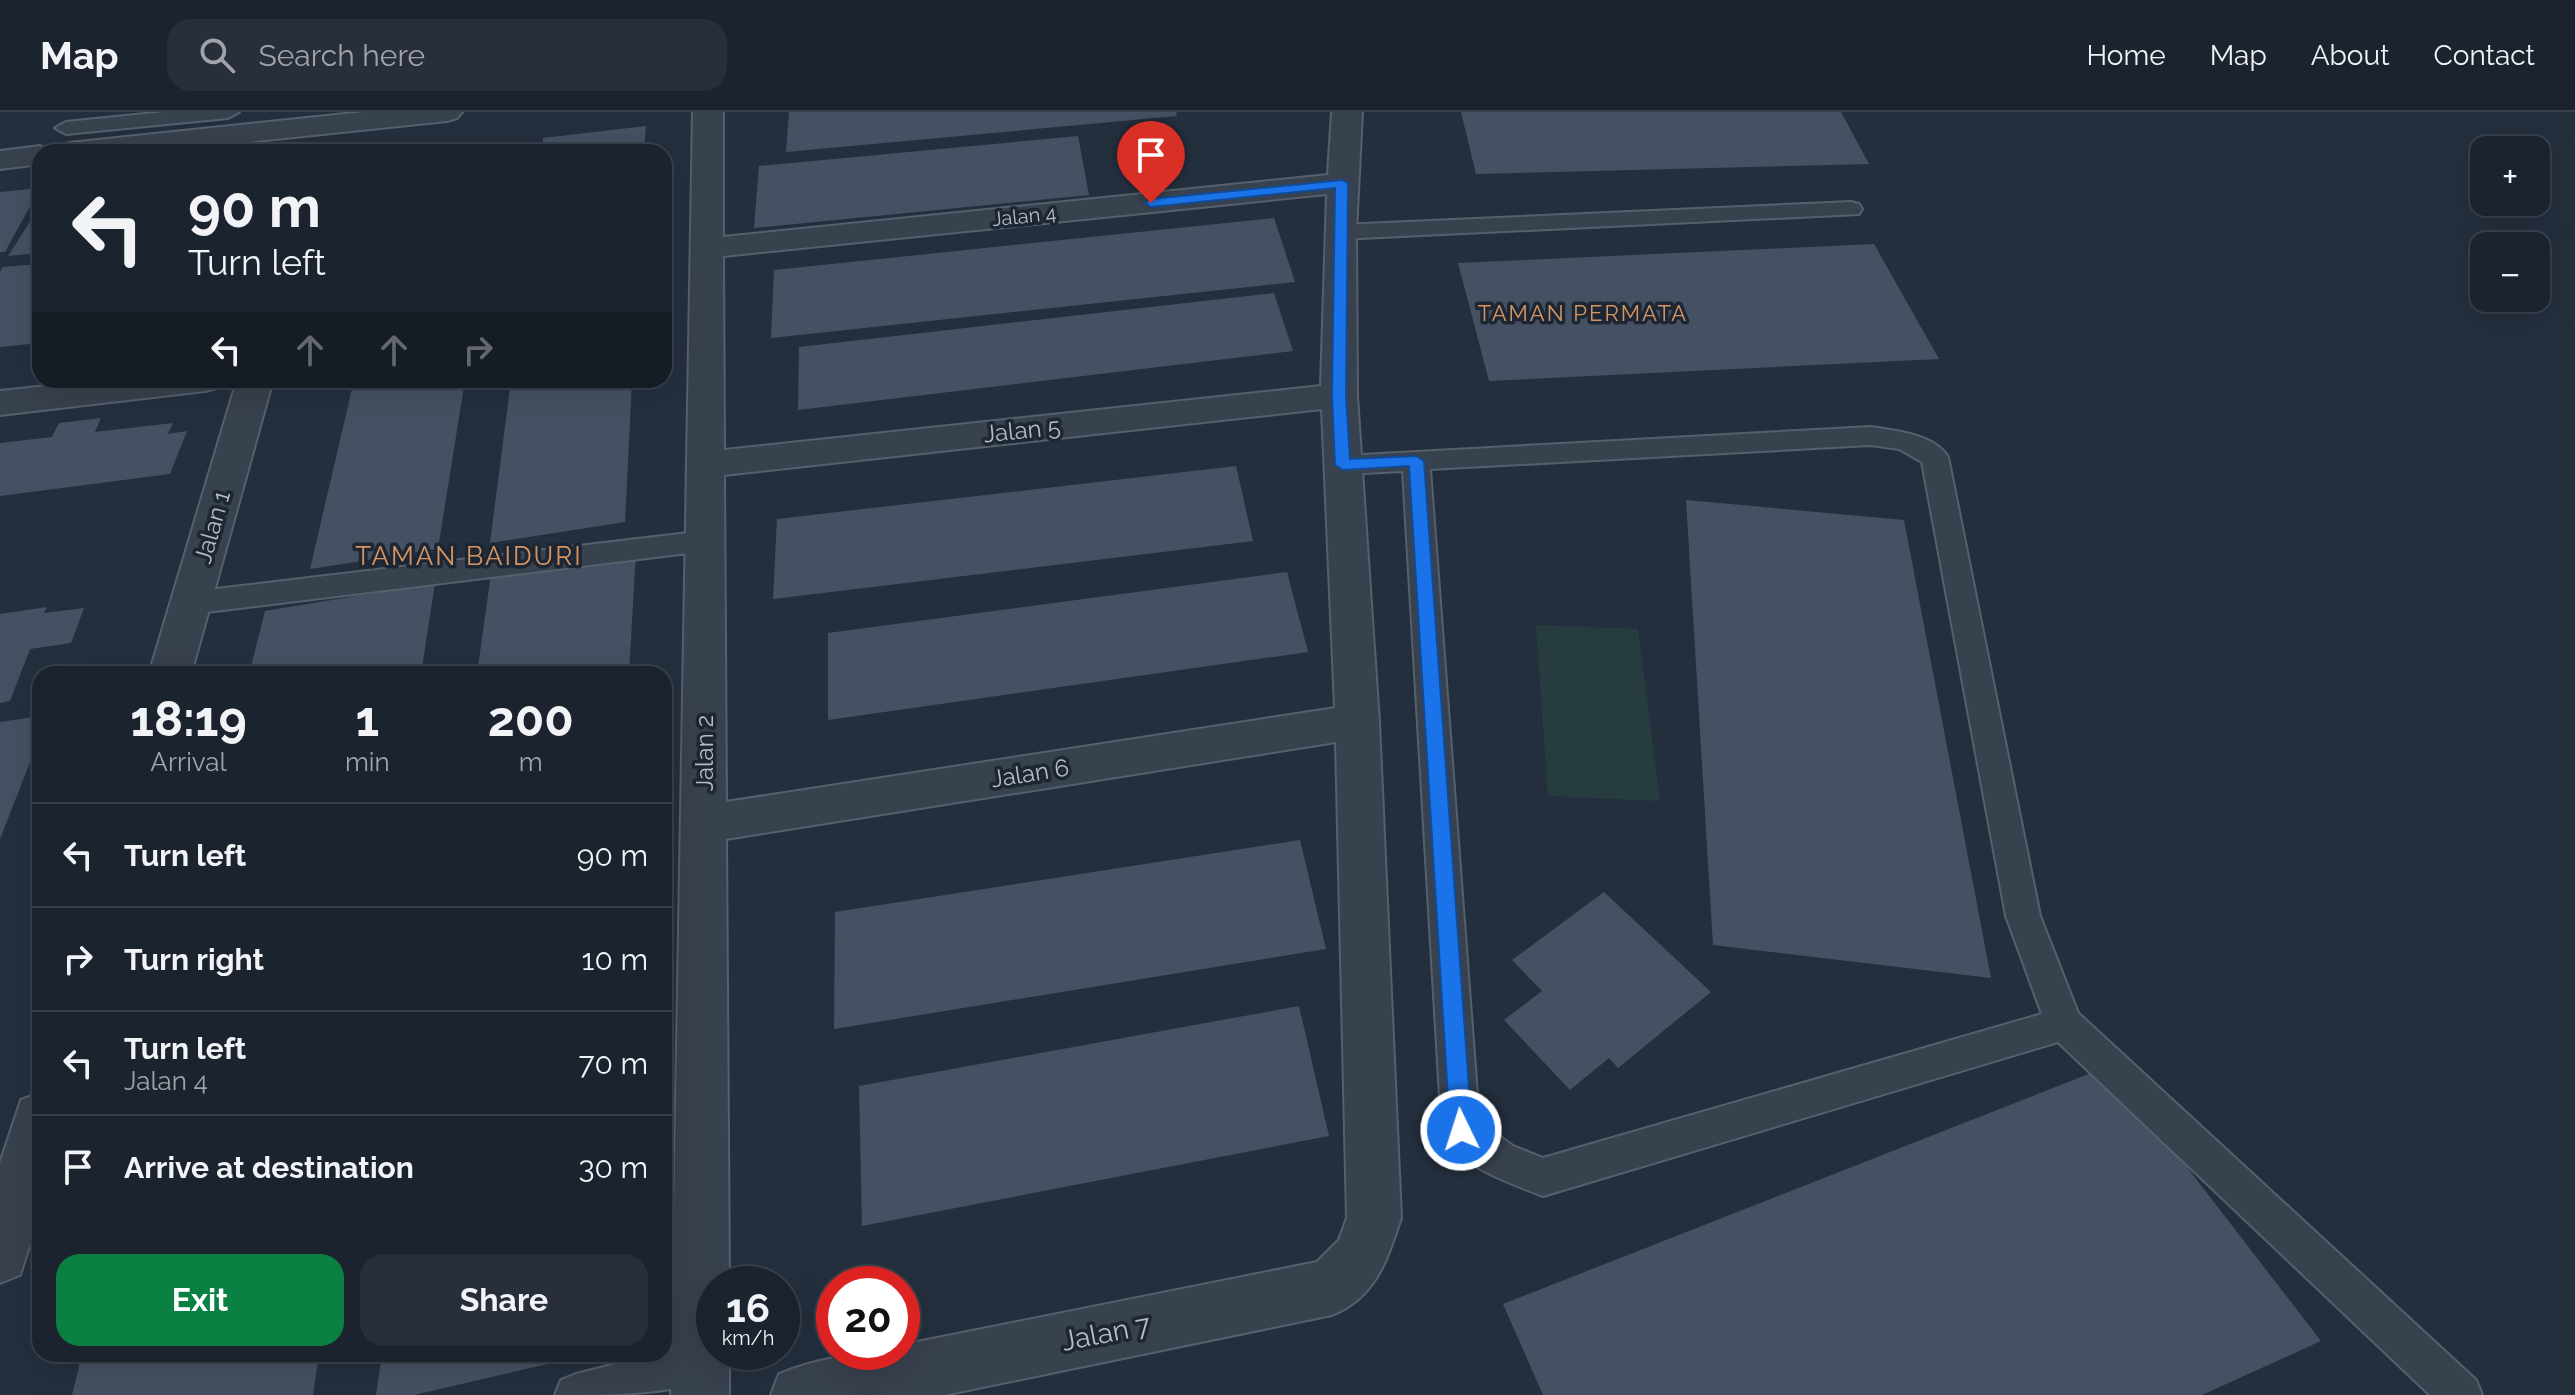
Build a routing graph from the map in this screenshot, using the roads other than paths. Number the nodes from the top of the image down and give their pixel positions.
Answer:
1 (228, 112) edge
2 (447, 112) edge
3 (708, 112) edge
4 (1347, 112) edge
5 (324, 123) junction
6 (67, 140) edge
7 (318, 144) edge
8 (32, 156) edge
9 (0, 160) edge
10 (1342, 183) junction
11 (1851, 209) dead end
12 (1340, 232) junction
13 (707, 248) junction
14 (134, 388) edge
15 (253, 388) edge
16 (1339, 396) junction
17 (0, 403) edge
18 (1416, 461) junction
19 (705, 465) junction
20 (1343, 465) junction
21 (705, 541) junction
22 (190, 603) junction
23 (172, 666) edge
24 (1357, 722) junction
25 (703, 824) junction
26 (2064, 1024) junction
27 (32, 1145) edge
28 (0, 1255) edge
29 (700, 1379) edge
30 (576, 1395) edge
31 (800, 1395) edge
32 (2461, 1395) edge

1 - 6 lane
2 - 5 street
3 - 13 street, Jalan 2
4 - 10 street
5 - 6 street
5 - 7 street
8 - 9 street
10 - 12 street
10 - 13 street, Jalan 4
11 - 12 lane
12 - 16 street
13 - 19 street, Jalan 2
14 - 17 street
15 - 22 street, Jalan 1
16 - 19 street, Jalan 5
16 - 20 street
18 - 20 lane
18 - 26 lane
18 - 26 lane
19 - 21 street, Jalan 2
20 - 24 street
21 - 22 lane
21 - 25 street, Jalan 2
22 - 23 street, Jalan 1
24 - 25 street, Jalan 6
24 - 31 street, Jalan 7
25 - 29 street, Jalan 2
26 - 32 lane
27 - 28 street
29 - 30 lane

